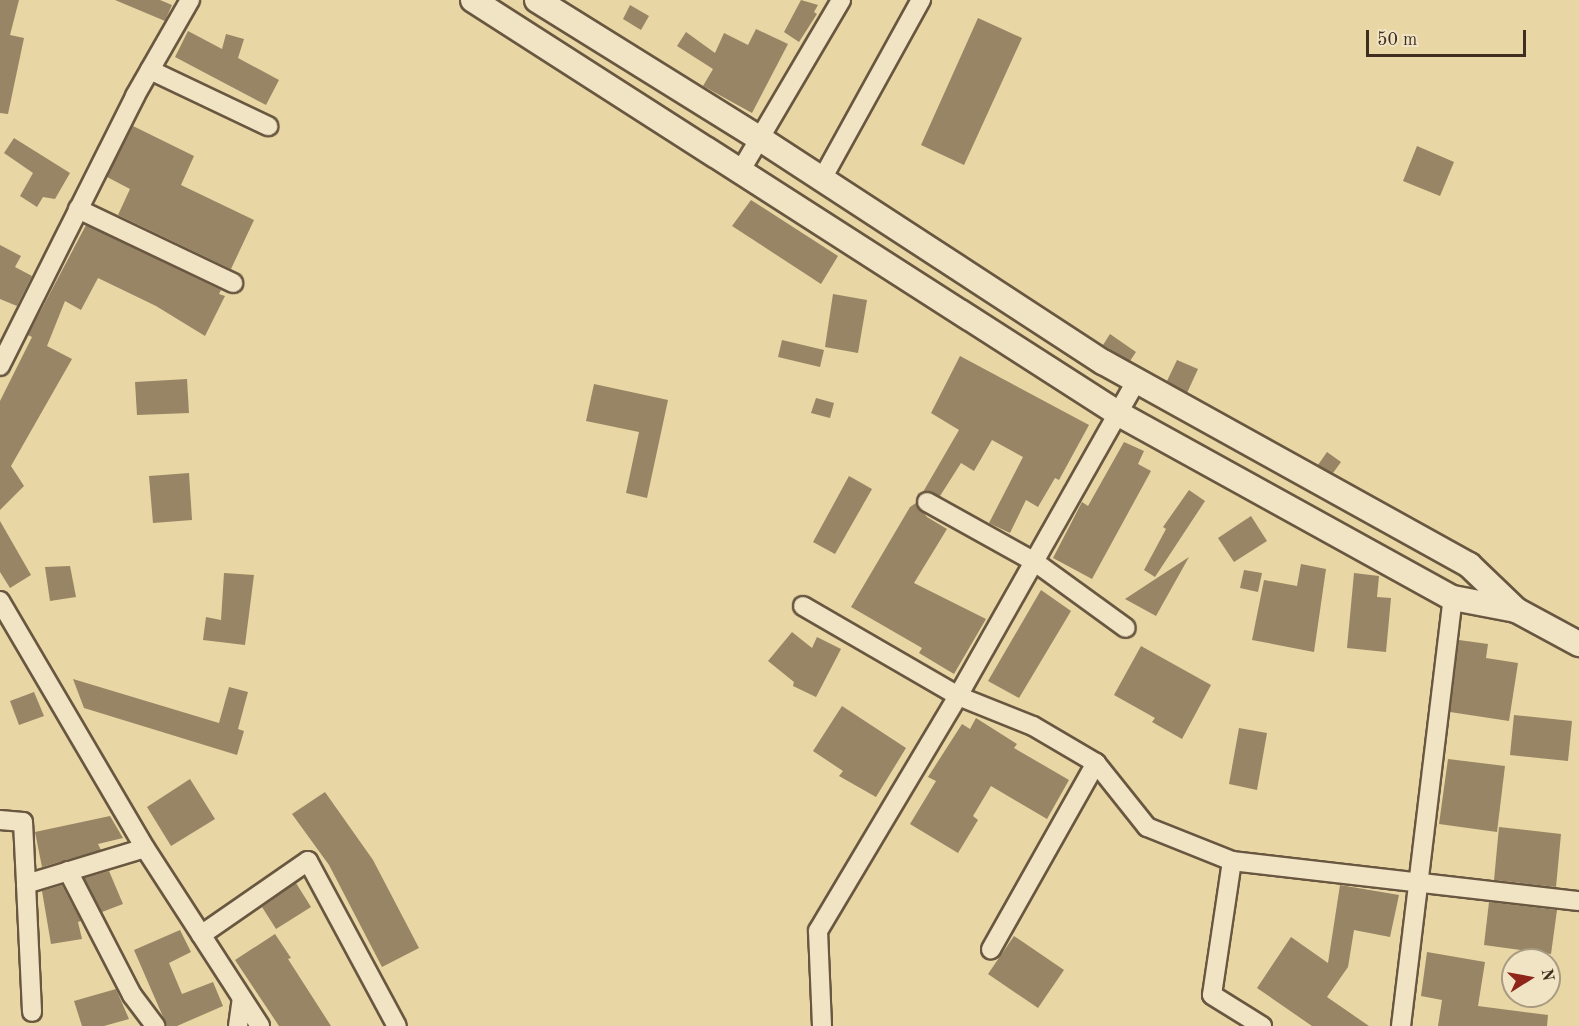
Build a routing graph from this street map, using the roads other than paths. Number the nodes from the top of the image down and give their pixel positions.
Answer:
1 (190, 0) edge
2 (473, 0) edge
3 (537, 0) edge
4 (841, 0) edge
5 (921, 0) edge
6 (150, 70) junction
7 (268, 126) dead end
8 (759, 138) junction
9 (741, 170) junction
10 (822, 179) junction
11 (78, 209) junction
12 (233, 283) dead end
13 (5, 345) edge
14 (0, 366) edge
15 (1137, 380) junction
16 (1119, 414) junction
17 (927, 502) dead end
18 (1035, 562) junction
19 (1453, 598) junction
20 (803, 606) dead end
21 (2, 607) edge
22 (1516, 610) junction
23 (1126, 628) dead end
24 (1579, 644) edge
25 (958, 696) junction
26 (1095, 763) junction
27 (0, 820) edge
28 (145, 848) junction
29 (1232, 861) junction
30 (68, 871) junction
31 (1420, 882) junction
32 (26, 884) junction
33 (1579, 901) edge
34 (201, 935) junction
35 (991, 949) dead end
36 (242, 999) junction
37 (32, 1012) dead end
38 (155, 1026) edge
39 (238, 1026) edge
40 (260, 1026) edge
41 (397, 1026) edge
42 (822, 1026) edge
43 (1262, 1026) edge
44 (1401, 1026) edge

1 - 6 street
2 - 9 main road
3 - 8 main road
4 - 8 street
5 - 10 street
6 - 7 street
6 - 11 street
8 - 9 street
8 - 10 main road
9 - 16 main road
10 - 15 main road
11 - 12 street
11 - 13 street
13 - 14 street
15 - 16 street
15 - 22 main road
16 - 18 street
16 - 19 main road
17 - 18 street
18 - 23 street
18 - 25 street
19 - 22 main road
19 - 31 street
20 - 25 street
21 - 28 street
22 - 24 main road
25 - 26 street
25 - 42 street
26 - 29 street
26 - 35 street
27 - 32 street
28 - 30 street
28 - 34 street
29 - 31 street
29 - 43 street
30 - 32 street
30 - 38 street
31 - 33 street
31 - 44 street
32 - 37 street
34 - 36 street
34 - 41 street
36 - 39 street
36 - 40 street

